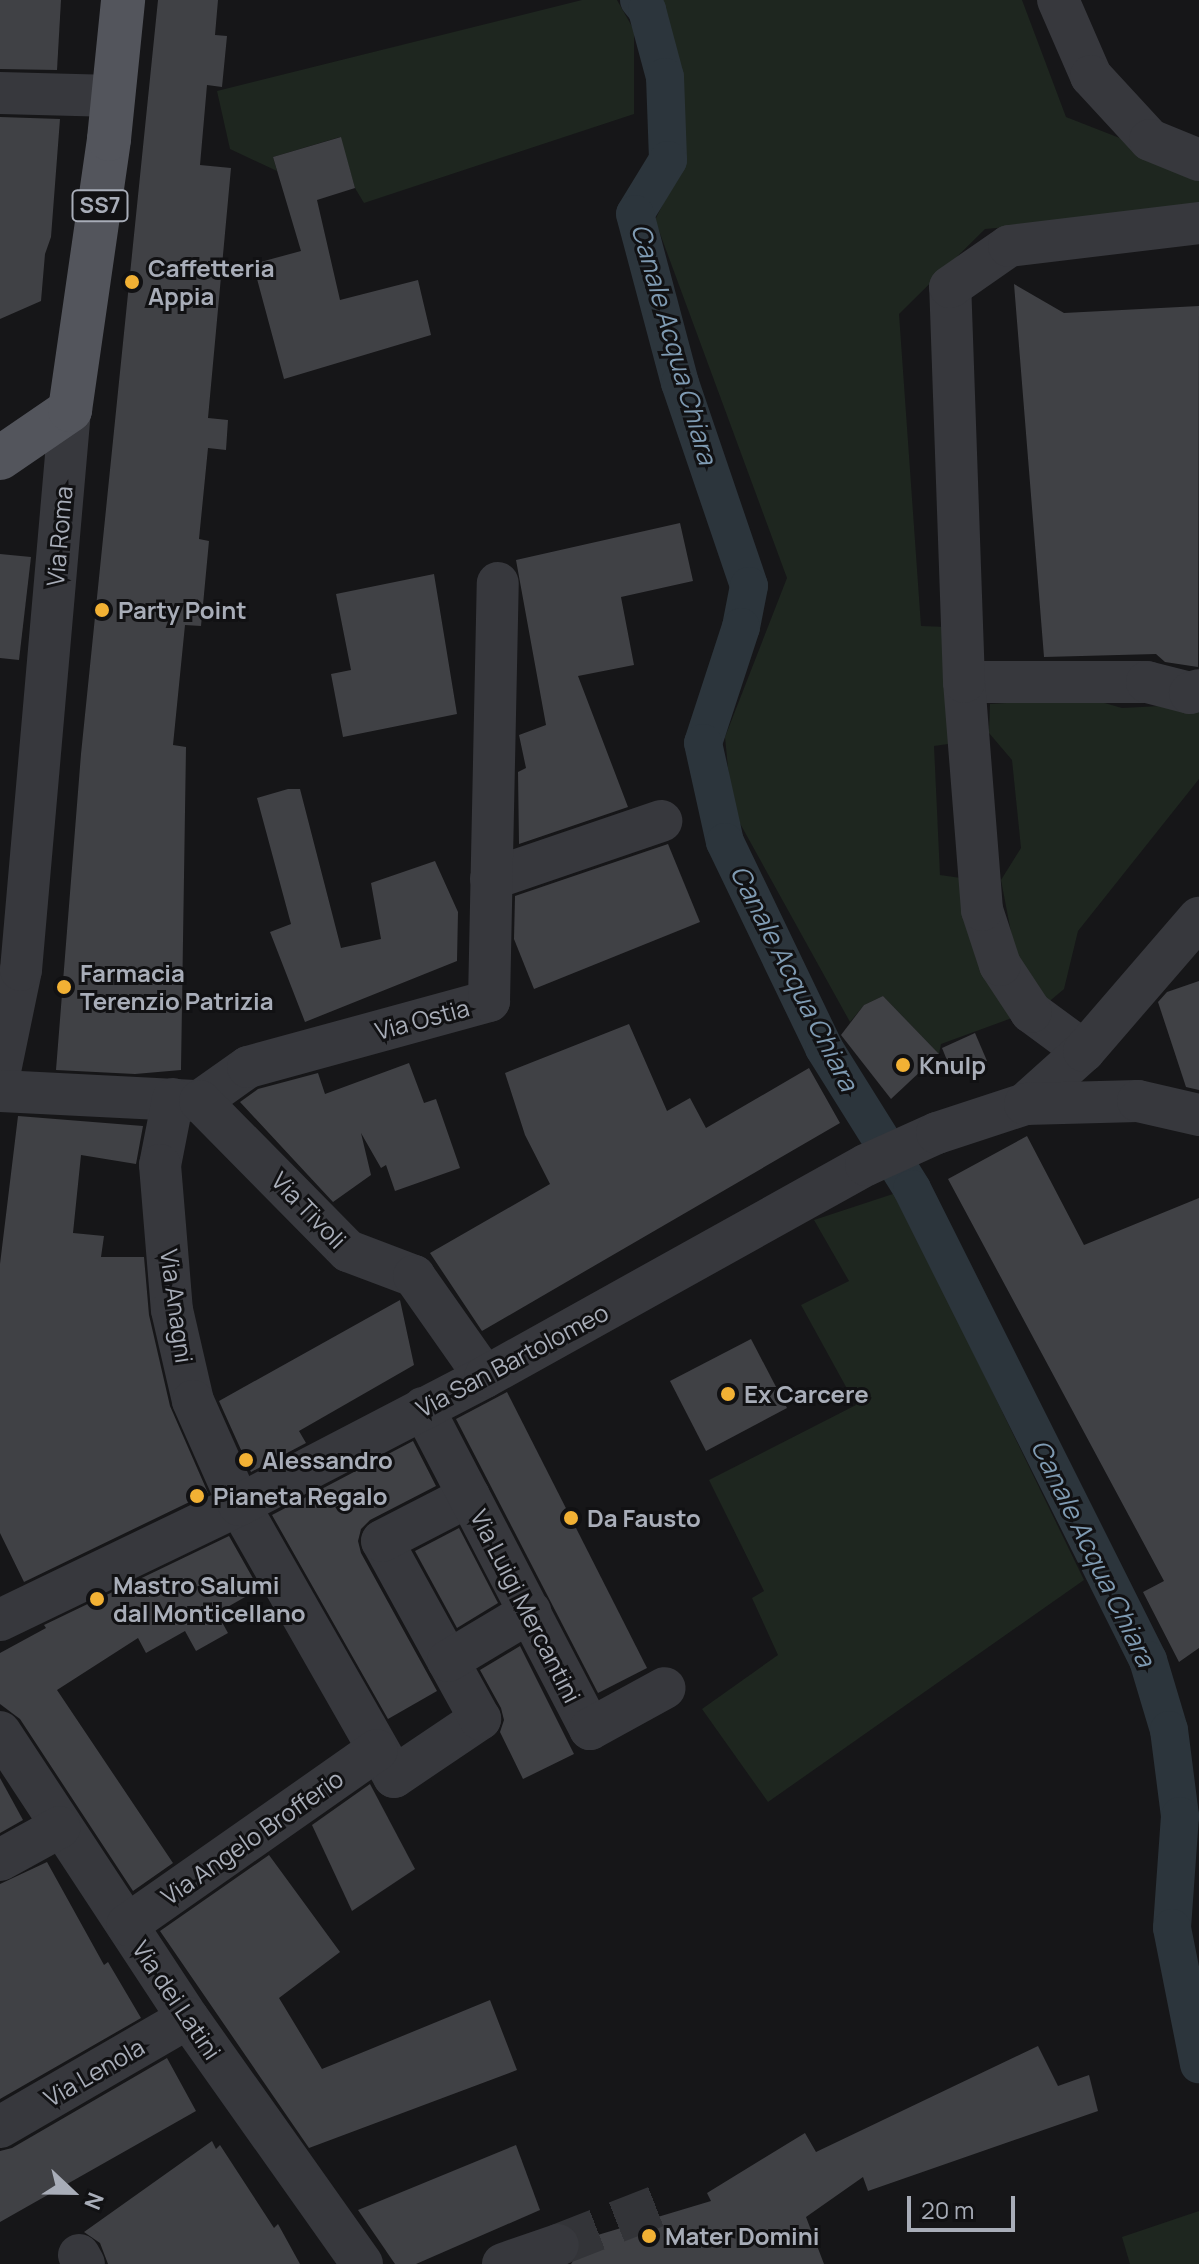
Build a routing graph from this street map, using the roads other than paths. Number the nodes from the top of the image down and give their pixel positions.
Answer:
1 (123, 0) edge
2 (1058, 0) edge
3 (0, 93) edge
4 (114, 96) junction
5 (1199, 160) edge
6 (1190, 234) edge
7 (70, 410) junction
8 (0, 458) edge
9 (498, 583) dead end
10 (964, 682) junction
11 (1199, 690) edge
12 (661, 821) dead end
13 (491, 879) junction
14 (13, 918) edge
15 (1199, 918) edge
16 (1084, 1051) junction
17 (0, 1071) edge
18 (0, 1091) edge
19 (186, 1100) junction
20 (1025, 1104) junction
21 (1199, 1115) edge
22 (485, 1377) junction
23 (423, 1408) junction
24 (469, 1496) junction
25 (239, 1505) junction
26 (530, 1612) junction
27 (0, 1620) edge
28 (448, 1661) junction
29 (665, 1688) dead end
30 (0, 1732) edge
31 (377, 1750) junction
32 (60, 1827) junction
33 (0, 1860) edge
34 (127, 1925) junction
35 (188, 2018) junction
36 (0, 2127) edge
37 (558, 2245) tunnel mouth
38 (362, 2264) edge
39 (503, 2264) edge

1 - 4 main road, Via Roma / SS7
2 - 5 street
3 - 4 street
4 - 7 main road, Via Roma / SS7
6 - 10 street
7 - 8 main road
7 - 14 street, Via Roma
9 - 13 street, Via Ostia
10 - 11 street
10 - 16 street
12 - 13 street
13 - 19 street, Via Ostia
14 - 17 street, Via Roma
15 - 16 street
16 - 20 street
18 - 19 street
19 - 22 street, Via Tivoli
19 - 25 street, Via Anagni
20 - 21 street
20 - 22 street, Via San Bartolomeo
22 - 23 street, Via San Bartolomeo
23 - 24 street, Via Luigi Mercantini
23 - 25 street, Via San Bartolomeo
24 - 26 street, Via Luigi Mercantini
24 - 28 street
25 - 27 street, Via San Bartolomeo
25 - 31 street, Via Anagni
26 - 28 street
26 - 29 street, Via Luigi Mercantini
28 - 31 street, Via Anagni
30 - 32 street, Via dei Latini
31 - 34 street, Via Angelo Brofferio
32 - 33 street
32 - 34 street, Via dei Latini
34 - 35 street, Via dei Latini
35 - 36 street, Via Lenola
35 - 38 street, Via dei Latini
37 - 39 street

